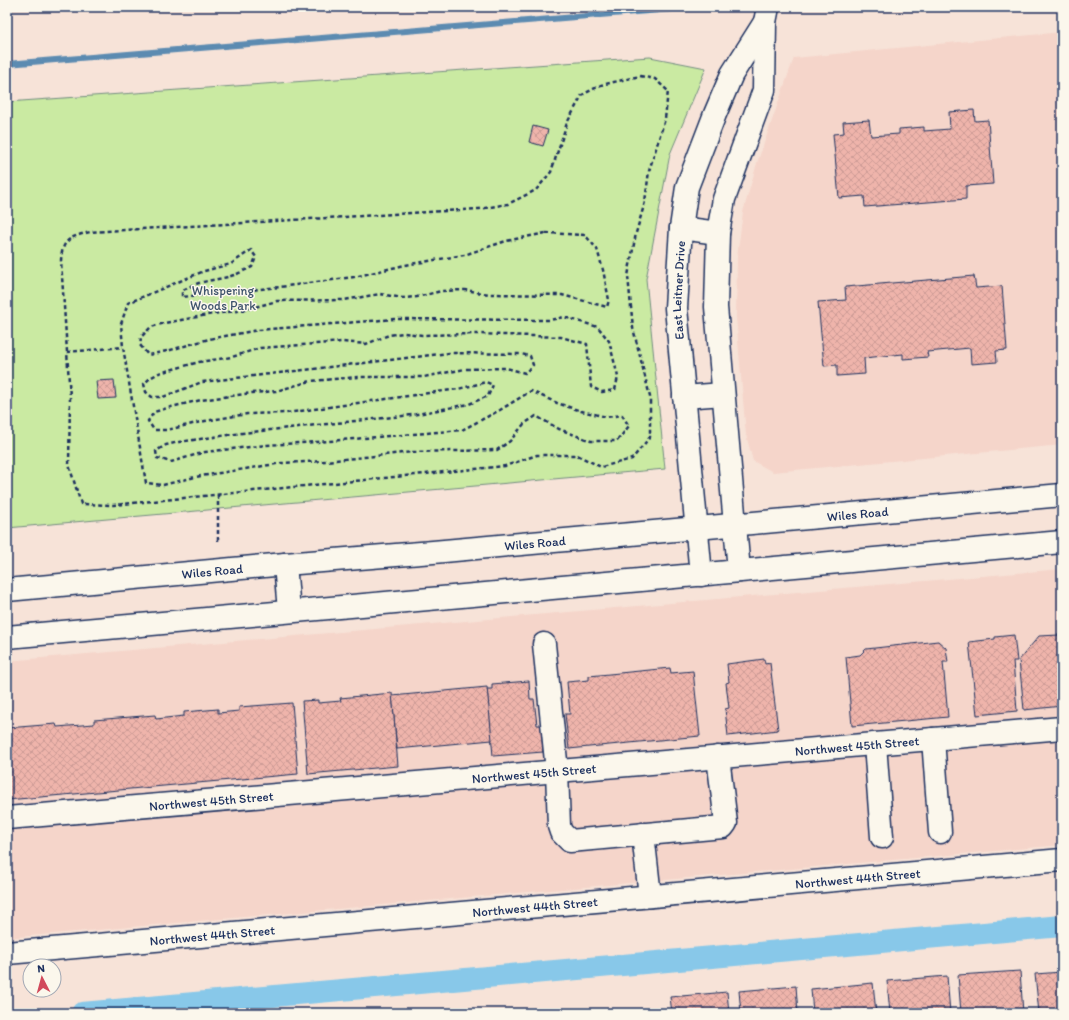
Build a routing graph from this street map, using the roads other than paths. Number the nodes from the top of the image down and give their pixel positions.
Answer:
1 (766, 15) edge
2 (681, 228) junction
3 (718, 233) junction
4 (723, 394) junction
5 (684, 397) junction
6 (1062, 495) edge
7 (734, 525) junction
8 (696, 529) junction
9 (1062, 542) edge
10 (285, 564) junction
11 (739, 571) junction
12 (701, 575) junction
13 (7, 590) edge
14 (289, 612) junction
15 (7, 637) edge
16 (544, 644) dead end
17 (1062, 728) edge
18 (933, 739) junction
19 (875, 744) junction
20 (718, 757) junction
21 (556, 771) junction
22 (7, 818) edge
23 (940, 832) dead end
24 (644, 834) junction
25 (882, 837) dead end
26 (1062, 860) edge
27 (650, 896) junction
28 (7, 953) edge

1 - 2 street, East Leitner Drive
1 - 3 street, East Leitner Drive
2 - 3 street
2 - 5 street, East Leitner Drive
3 - 4 street, East Leitner Drive
4 - 5 street
4 - 7 street, East Leitner Drive
5 - 8 street, East Leitner Drive
6 - 7 street, Wiles Road
7 - 8 street, Wiles Road
7 - 11 street, East Leitner Drive
8 - 10 street, Wiles Road
8 - 12 street, East Leitner Drive
9 - 11 street
10 - 13 street, Wiles Road
10 - 14 street
11 - 12 street
12 - 14 street
14 - 15 street
16 - 21 street
17 - 18 street, Northwest 45th Street
18 - 19 street, Northwest 45th Street
18 - 23 street
19 - 20 street, Northwest 45th Street
19 - 25 street
20 - 21 street, Northwest 45th Street
20 - 24 street
21 - 22 street, Northwest 45th Street
21 - 24 street
24 - 27 street
26 - 27 street, Northwest 44th Street
27 - 28 street, Northwest 44th Street

